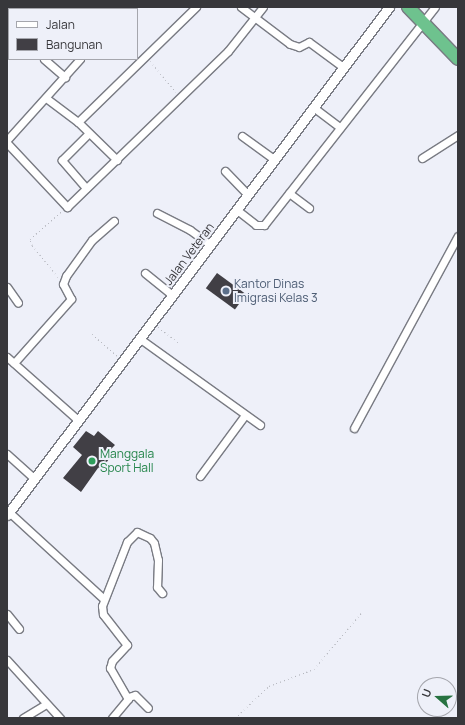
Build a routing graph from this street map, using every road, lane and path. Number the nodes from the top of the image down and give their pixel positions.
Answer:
1 (196, 7) edge
2 (241, 7) edge
3 (263, 7) edge
4 (389, 7) edge
5 (408, 7) edge
6 (434, 7) edge
7 (255, 18) junction
8 (422, 22) junction
9 (146, 56) junction
10 (458, 59) edge
11 (45, 60) edge
12 (79, 60) edge
13 (138, 61) edge
14 (344, 68) junction
15 (65, 77) junction
16 (180, 97) junction
17 (46, 98) junction
18 (313, 107) junction
19 (78, 122) junction
20 (340, 128) junction
21 (89, 133) junction
22 (242, 136) dead end
23 (458, 136) edge
24 (7, 140) edge
25 (7, 143) edge
26 (422, 158) dead end
27 (274, 159) junction
28 (117, 160) junction
29 (225, 171) dead end
30 (86, 188) junction
31 (289, 193) junction
32 (248, 195) junction
33 (67, 207) junction
34 (309, 208) dead end
35 (237, 210) junction
36 (157, 213) dead end
37 (114, 221) dead end
38 (458, 236) edge
39 (211, 245) junction
40 (145, 273) dead end
41 (63, 283) junction
42 (7, 288) edge
43 (172, 295) junction
44 (18, 303) dead end
45 (152, 322) junction
46 (92, 334) dead end
47 (139, 338) junction
48 (178, 342) dead end
49 (7, 357) edge
50 (122, 360) junction
51 (14, 363) junction
52 (245, 415) junction
53 (78, 420) junction
54 (260, 425) dead end
55 (354, 428) dead end
56 (7, 454) edge
57 (200, 476) dead end
58 (34, 478) junction
59 (8, 513) edge
60 (162, 593) dead end
61 (103, 598) junction
62 (362, 612) dead end
63 (7, 614) edge
64 (19, 629) dead end
65 (7, 660) edge
66 (128, 697) junction
67 (46, 704) junction
68 (148, 708) dead end
69 (23, 718) edge
70 (60, 718) edge
71 (112, 718) edge
72 (236, 718) edge

1 - 9 street
2 - 7 street
3 - 7 street
4 - 14 street, Jalan Veteran
5 - 8 highway
6 - 8 street
7 - 14 street
7 - 16 street
8 - 10 highway
8 - 20 street
9 - 13 street
9 - 16 path
11 - 15 street
12 - 15 street
13 - 19 street
14 - 18 street, Jalan Veteran
15 - 17 street
16 - 28 street
17 - 19 street
17 - 24 street
18 - 20 street
18 - 27 street, Jalan Veteran
19 - 21 street
20 - 31 street
21 - 28 street
21 - 30 street
22 - 27 street
23 - 26 street
25 - 33 street
27 - 32 street, Jalan Veteran
28 - 30 street
29 - 32 street
30 - 33 street
31 - 34 street
31 - 35 street
32 - 35 street, Jalan Veteran
33 - 41 path
35 - 39 street, Jalan Veteran
36 - 39 street
37 - 41 street
38 - 55 street
39 - 43 street, Jalan Veteran
40 - 43 street
41 - 51 street
42 - 44 street
43 - 45 street, Jalan Veteran
45 - 47 street, Jalan Veteran
45 - 48 path
46 - 50 path
47 - 50 street, Jalan Veteran
47 - 52 street
49 - 51 street
50 - 53 street, Jalan Veteran
51 - 53 street
52 - 54 street
52 - 57 street
53 - 58 street, Jalan Veteran
56 - 58 street
58 - 59 street, Jalan Veteran
59 - 61 street
60 - 61 street
61 - 66 street
62 - 72 path
63 - 64 street
65 - 67 street
66 - 68 street
66 - 71 street
67 - 69 street
67 - 70 street

